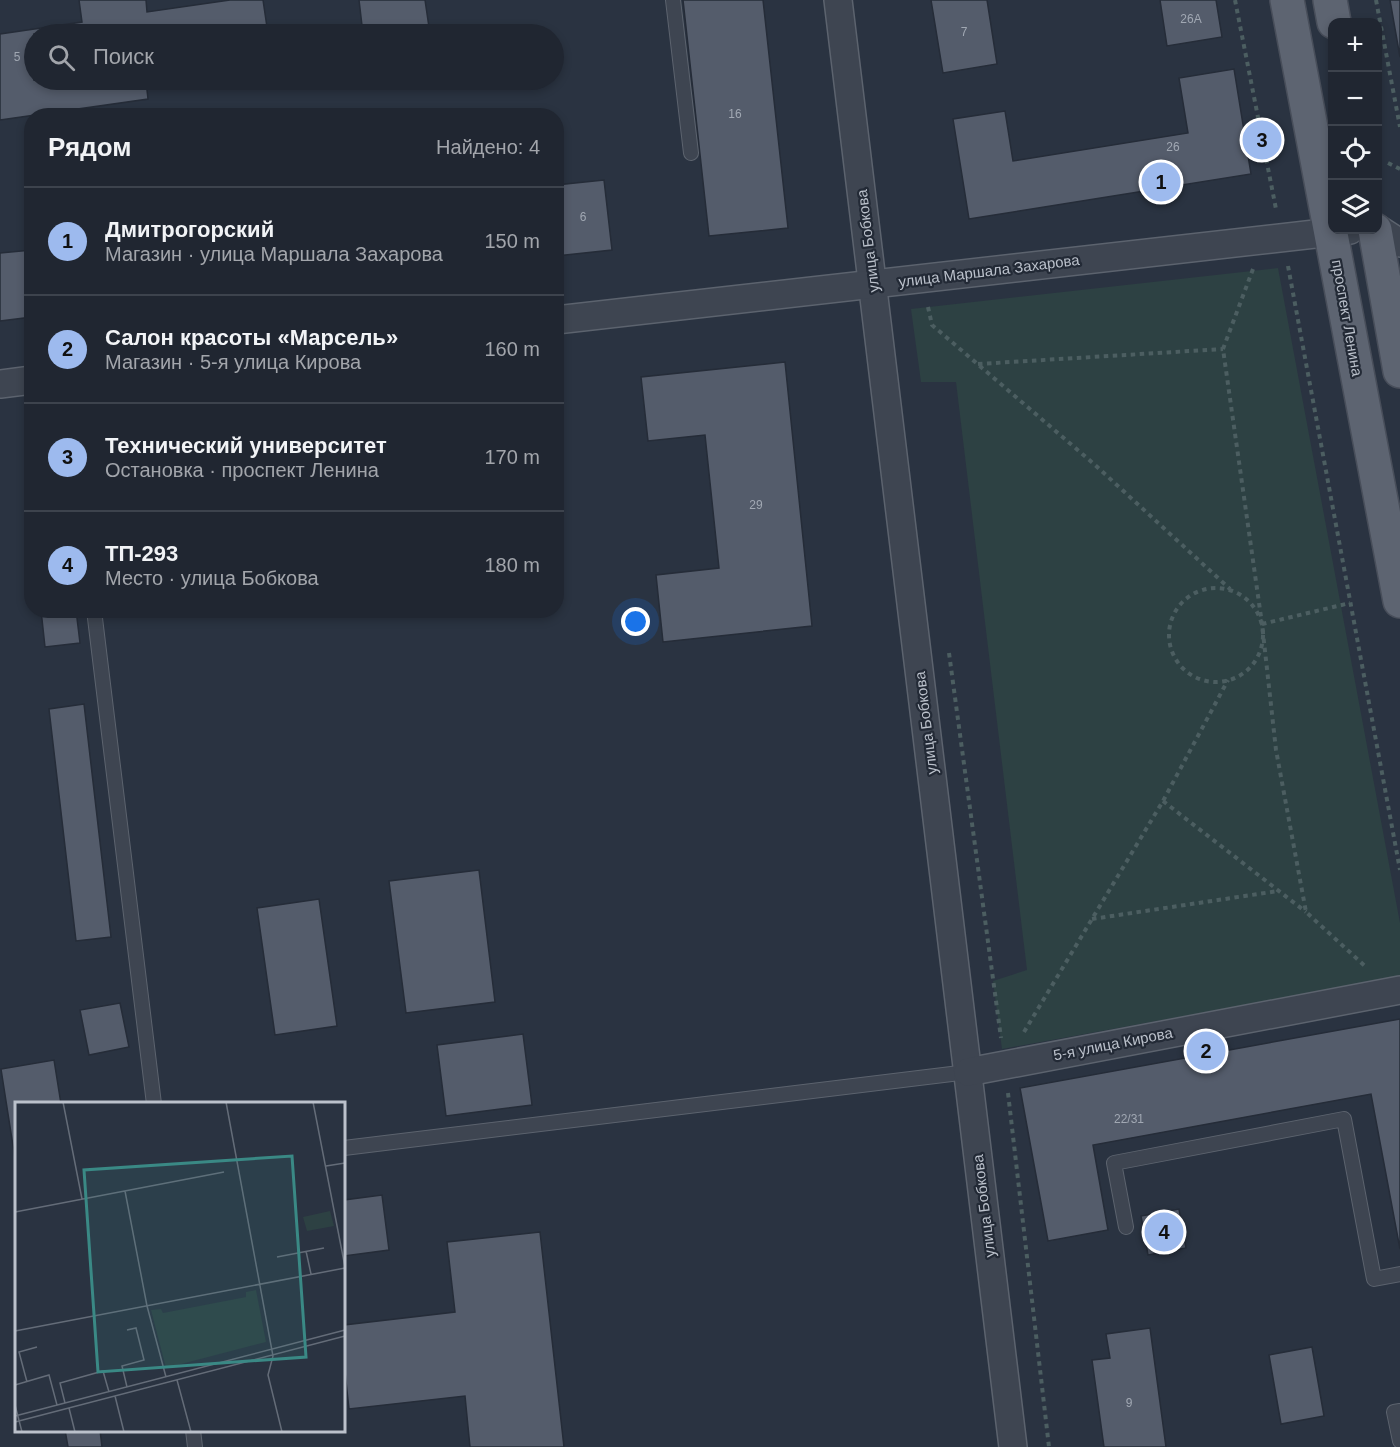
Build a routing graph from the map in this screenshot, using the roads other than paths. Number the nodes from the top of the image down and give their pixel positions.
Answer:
1 (673, 0) edge
2 (838, 0) edge
3 (1287, 0) edge
4 (1330, 0) edge
5 (1333, 18) edge
6 (691, 153) dead end
7 (1329, 180) edge
8 (1328, 232) edge
9 (1382, 232) edge
10 (1341, 234) edge
11 (1377, 234) edge
12 (1400, 243) edge
13 (873, 284) junction
14 (564, 319) edge
15 (1400, 370) edge
16 (24, 381) edge
17 (0, 384) edge
18 (1400, 601) edge
19 (95, 618) edge
20 (1397, 990) edge
21 (968, 1072) junction
22 (154, 1102) edge
23 (345, 1148) edge
24 (1126, 1227) dead end
25 (1400, 1274) edge
26 (1400, 1411) edge
27 (193, 1432) edge
28 (1400, 1441) edge
29 (195, 1447) edge
30 (1013, 1447) edge

1 - 6 lane
2 - 13 street, улица Бобкова
3 - 7 main road, проспект Ленина
4 - 5 main road
8 - 13 street, улица Маршала Захарова
9 - 12 street
10 - 18 main road, проспект Ленина
11 - 15 main road
13 - 14 street, улица Маршала Захарова
13 - 21 street, улица Бобкова
16 - 17 street
19 - 22 lane
20 - 21 street, 5-я улица Кирова
21 - 23 lane
21 - 30 street, улица Бобкова
24 - 25 lane
26 - 28 lane
27 - 29 lane

